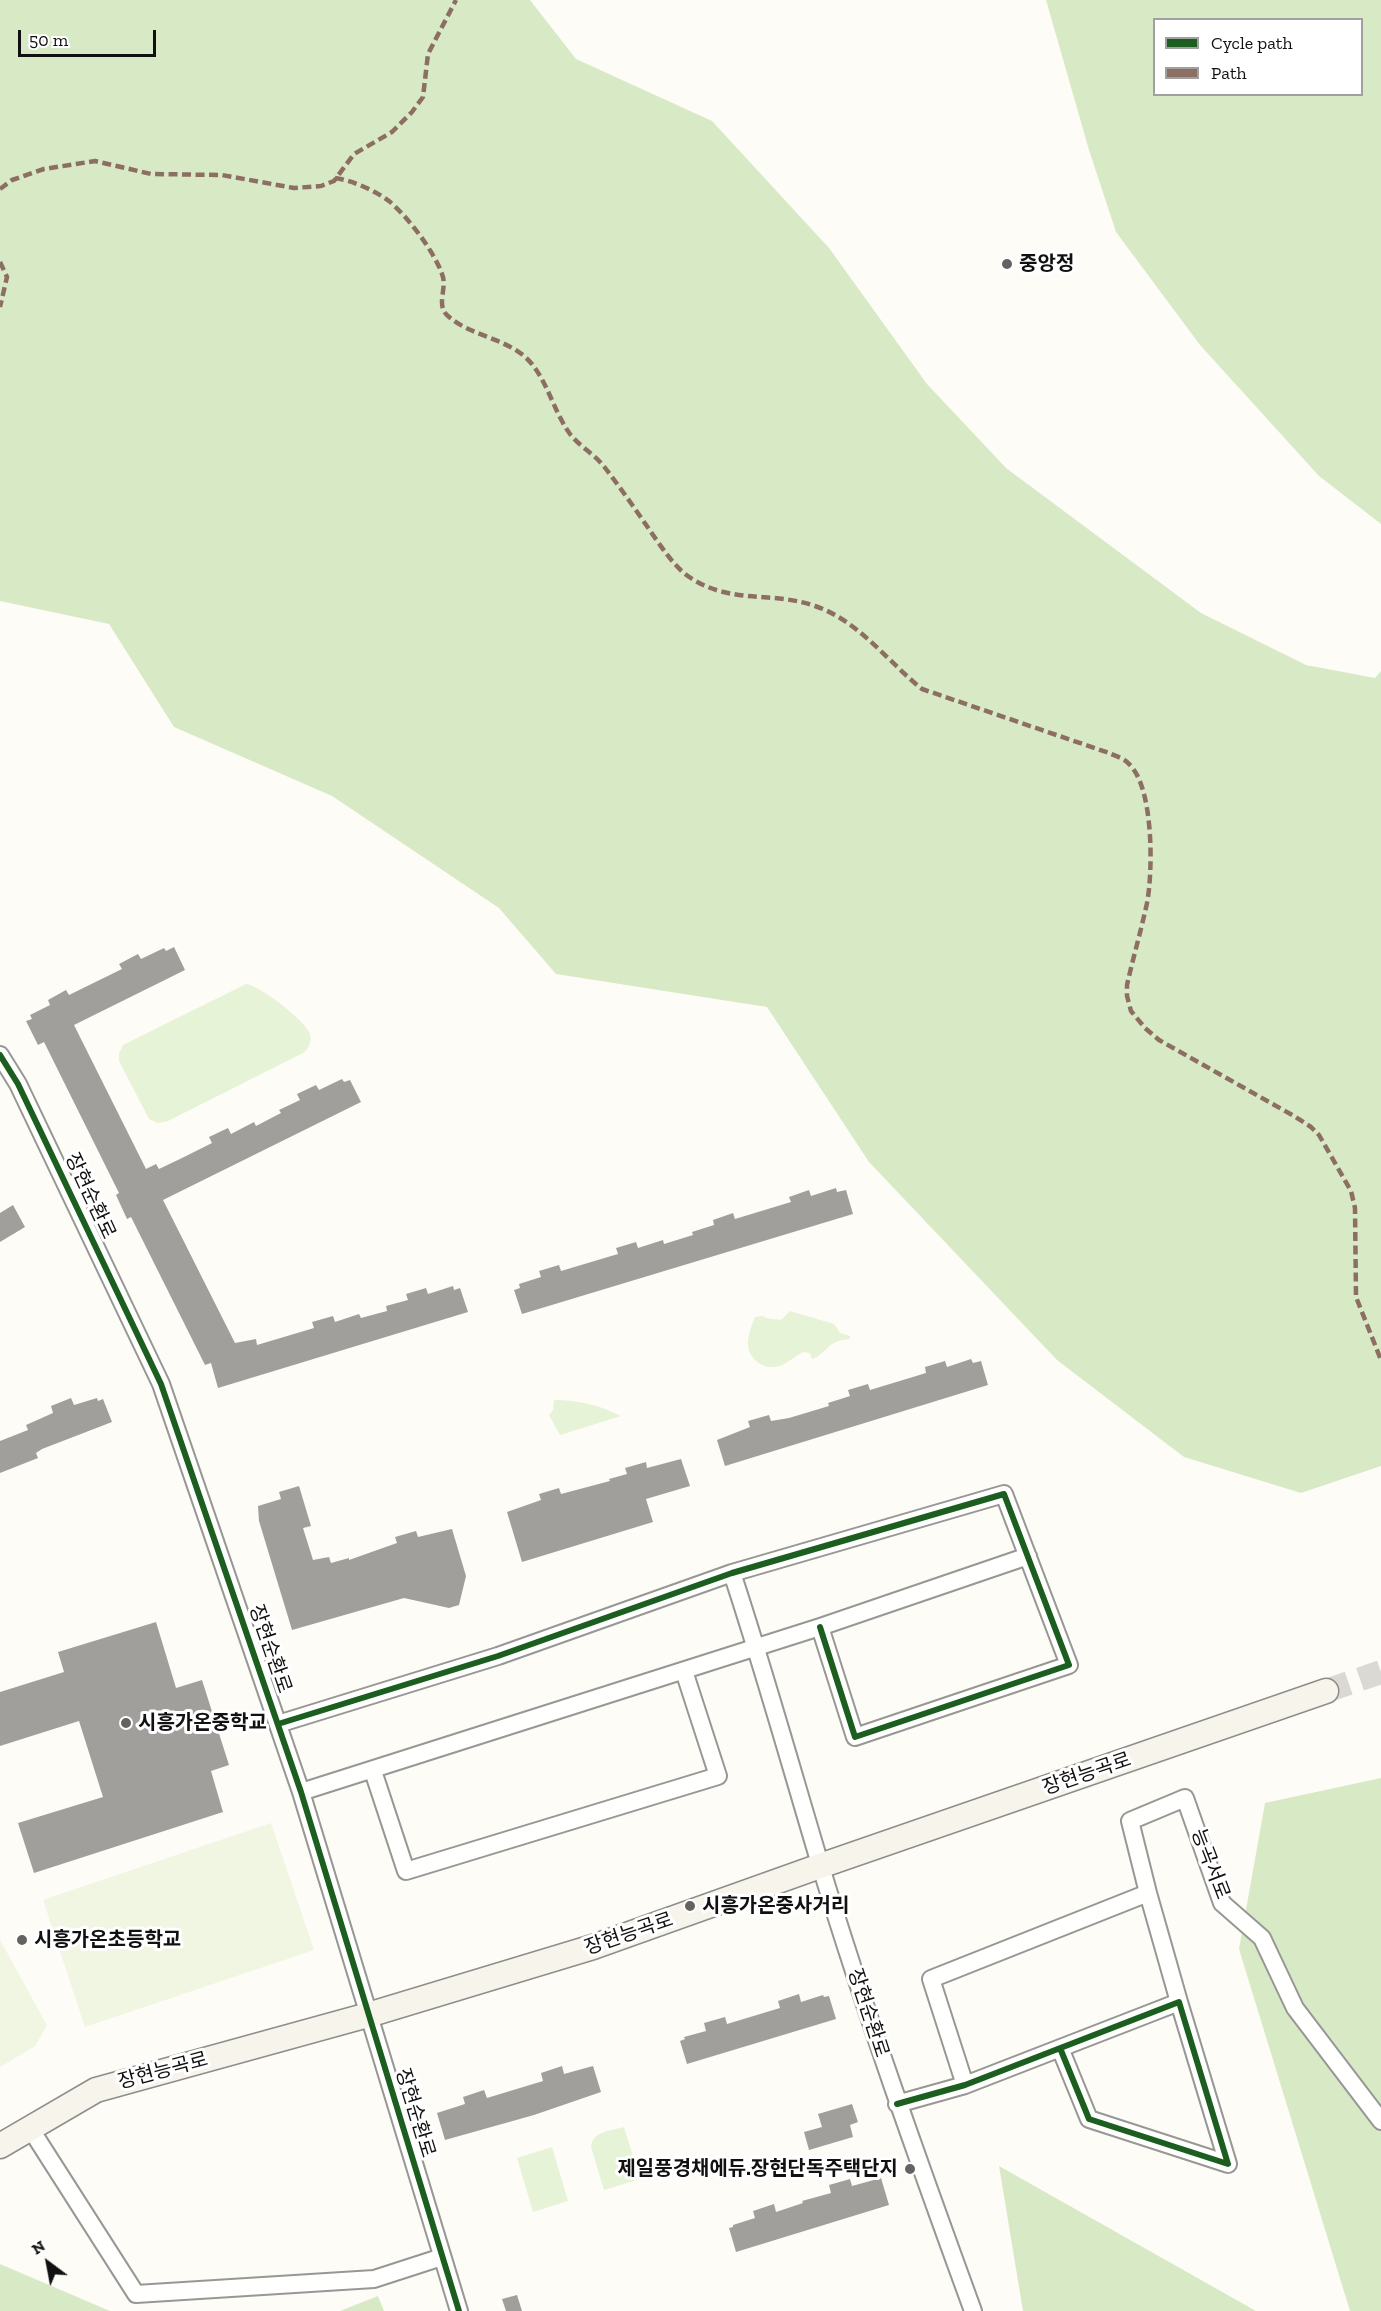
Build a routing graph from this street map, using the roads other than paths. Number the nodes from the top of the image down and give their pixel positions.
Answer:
1 (0, 1055) edge
2 (1028, 1556) junction
3 (732, 1573) junction
4 (820, 1627) junction
5 (757, 1647) junction
6 (684, 1671) junction
7 (1326, 1691) tunnel mouth
8 (278, 1724) junction
9 (373, 1771) junction
10 (302, 1792) junction
11 (820, 1866) junction
12 (1148, 1893) junction
13 (1179, 2002) junction
14 (368, 2016) junction
15 (1060, 2048) junction
16 (965, 2085) junction
17 (897, 2104) junction
18 (1381, 2121) edge
19 (30, 2128) junction
20 (0, 2146) edge
21 (442, 2257) junction
22 (459, 2311) edge
23 (973, 2311) edge

1 - 8 street, 장현순환로
2 - 3 street
2 - 4 street
2 - 4 street
3 - 5 street, 장현순환로
3 - 8 street
4 - 5 street
5 - 6 street
5 - 11 street, 장현순환로
6 - 9 street
6 - 9 street
7 - 11 main road, 장현능곡로
8 - 10 street, 장현순환로
9 - 10 street
10 - 14 street, 장현순환로
11 - 14 main road, 장현능곡로
11 - 17 street, 장현순환로
12 - 13 street
12 - 16 street
12 - 18 street, 능곡서로
13 - 15 street
13 - 15 street
14 - 19 main road, 장현능곡로
14 - 21 street, 장현순환로
15 - 16 street
16 - 17 street
17 - 23 street, 장현순환로
19 - 20 main road, 장현능곡로
19 - 21 street
21 - 22 street, 장현순환로

